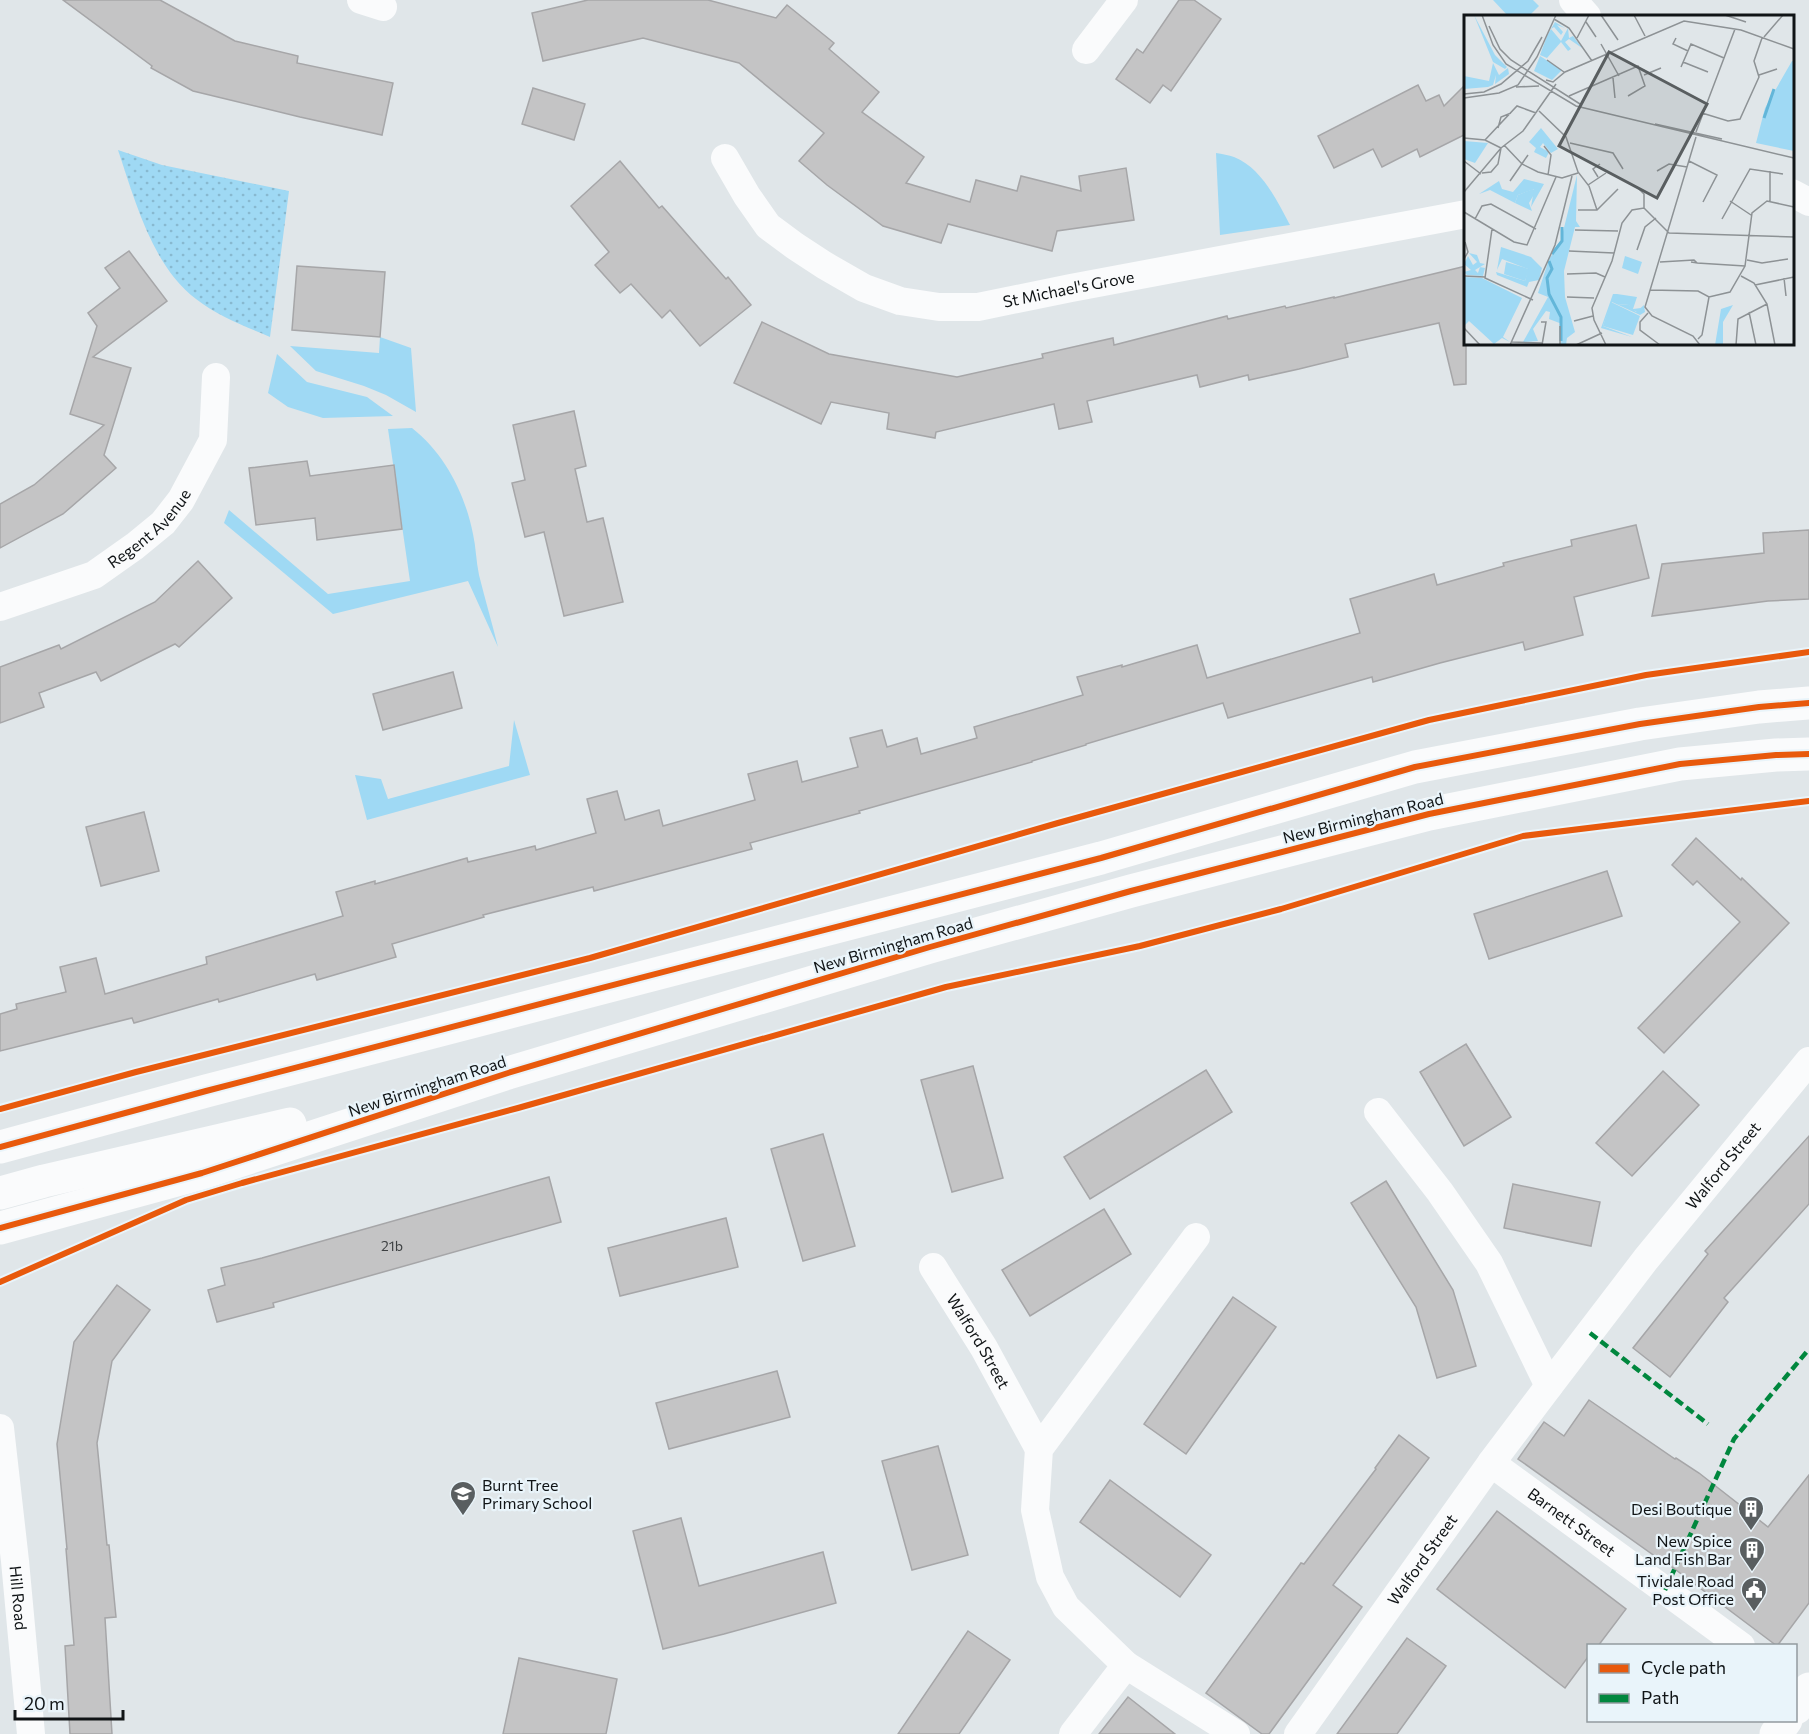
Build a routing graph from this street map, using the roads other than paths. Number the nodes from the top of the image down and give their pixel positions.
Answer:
1 (1124, 0) edge
2 (1573, 0) edge
3 (1586, 15) edge
4 (1086, 50) dead end
5 (725, 158) dead end
6 (1794, 194) edge
7 (1809, 202) edge
8 (1464, 214) edge
9 (216, 377) dead end
10 (0, 607) edge
11 (1809, 703) edge
12 (1809, 754) edge
13 (1415, 767) junction
14 (1429, 814) junction
15 (1809, 1061) edge
16 (508, 1073) junction
17 (1378, 1112) dead end
18 (0, 1147) edge
19 (0, 1193) edge
20 (0, 1228) edge
21 (1197, 1237) dead end
22 (933, 1267) dead end
23 (1549, 1386) junction
24 (0, 1428) edge
25 (1039, 1449) junction
26 (1491, 1463) junction
27 (8, 1563) edge
28 (1738, 1644) edge
29 (1126, 1665) junction
30 (31, 1734) edge
31 (1073, 1734) edge
32 (1236, 1734) edge
33 (1298, 1734) edge

1 - 4 street
2 - 3 street
5 - 8 street, St Michael's Grove
6 - 7 street
9 - 10 street, Regent Avenue
11 - 13 main road, New Birmingham Road
12 - 14 main road, New Birmingham Road
13 - 14 main road
13 - 18 main road, New Birmingham Road
14 - 16 main road, New Birmingham Road
15 - 23 street, Walford Street
16 - 19 main road
16 - 20 main road, New Birmingham Road
17 - 23 street
21 - 25 street
22 - 25 street, Walford Street
23 - 26 street, Walford Street
24 - 27 street, Hill Road
25 - 29 street
26 - 28 street, Barnett Street
26 - 33 street, Walford Street
27 - 30 street, Hill Road
29 - 31 street
29 - 32 street

